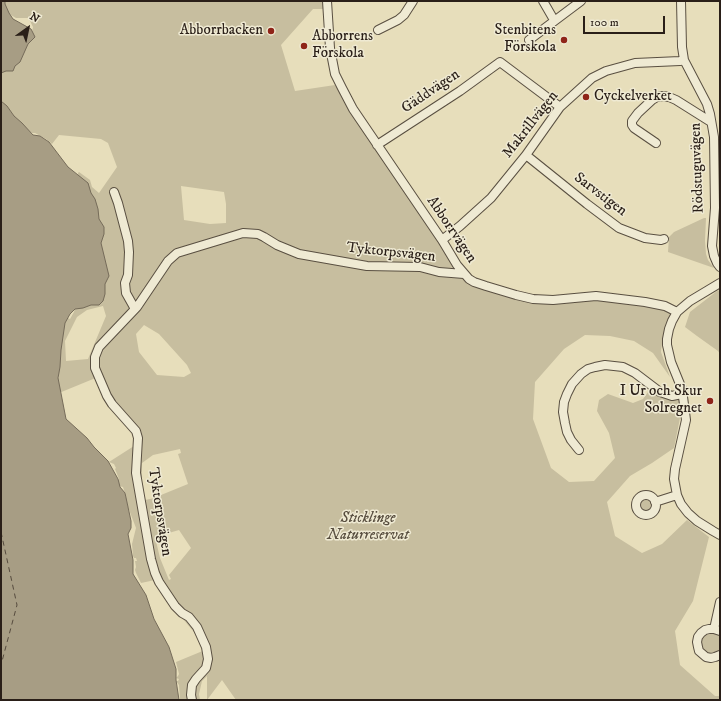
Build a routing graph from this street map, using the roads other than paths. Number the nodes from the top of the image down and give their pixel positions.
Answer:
1 (328, 1) edge
2 (413, 1) edge
3 (543, 1) edge
4 (581, 1) edge
5 (681, 1) edge
6 (554, 20) junction
7 (378, 30) dead end
8 (529, 40) dead end
9 (684, 60) junction
10 (560, 107) junction
11 (711, 122) junction
12 (656, 144) dead end
13 (377, 145) junction
14 (526, 155) junction
15 (114, 192) dead end
16 (718, 208) edge
17 (664, 239) dead end
18 (442, 240) junction
19 (720, 267) edge
20 (464, 274) junction
21 (720, 283) edge
22 (135, 309) junction
23 (677, 312) junction
24 (682, 394) junction
25 (579, 450) dead end
26 (677, 495) junction
27 (655, 502) dead end
28 (720, 535) edge
29 (720, 602) edge
30 (717, 630) edge
31 (720, 655) edge
32 (192, 700) edge

1 - 13 street, Abborrvägen
2 - 7 street
3 - 6 street
4 - 6 street
5 - 9 street, Rödstuguvägen
6 - 8 street
9 - 10 street, Makrillvägen
9 - 11 street, Rödstuguvägen
10 - 13 street, Gäddvägen
10 - 14 street, Makrillvägen
11 - 12 street
11 - 16 street, Rödstuguvägen
13 - 18 street, Abborrvägen
14 - 17 street, Sarvstigen
14 - 18 street, Makrillvägen
15 - 22 street
16 - 19 street, Rödstuguvägen
18 - 20 street, Abborrvägen
20 - 22 street, Tyktorpsvägen
20 - 23 street, Abborrvägen
21 - 23 street
22 - 32 street, Tyktorpsvägen
23 - 24 street
24 - 25 street
24 - 26 street
26 - 27 street
26 - 28 street
29 - 30 street
30 - 31 street

